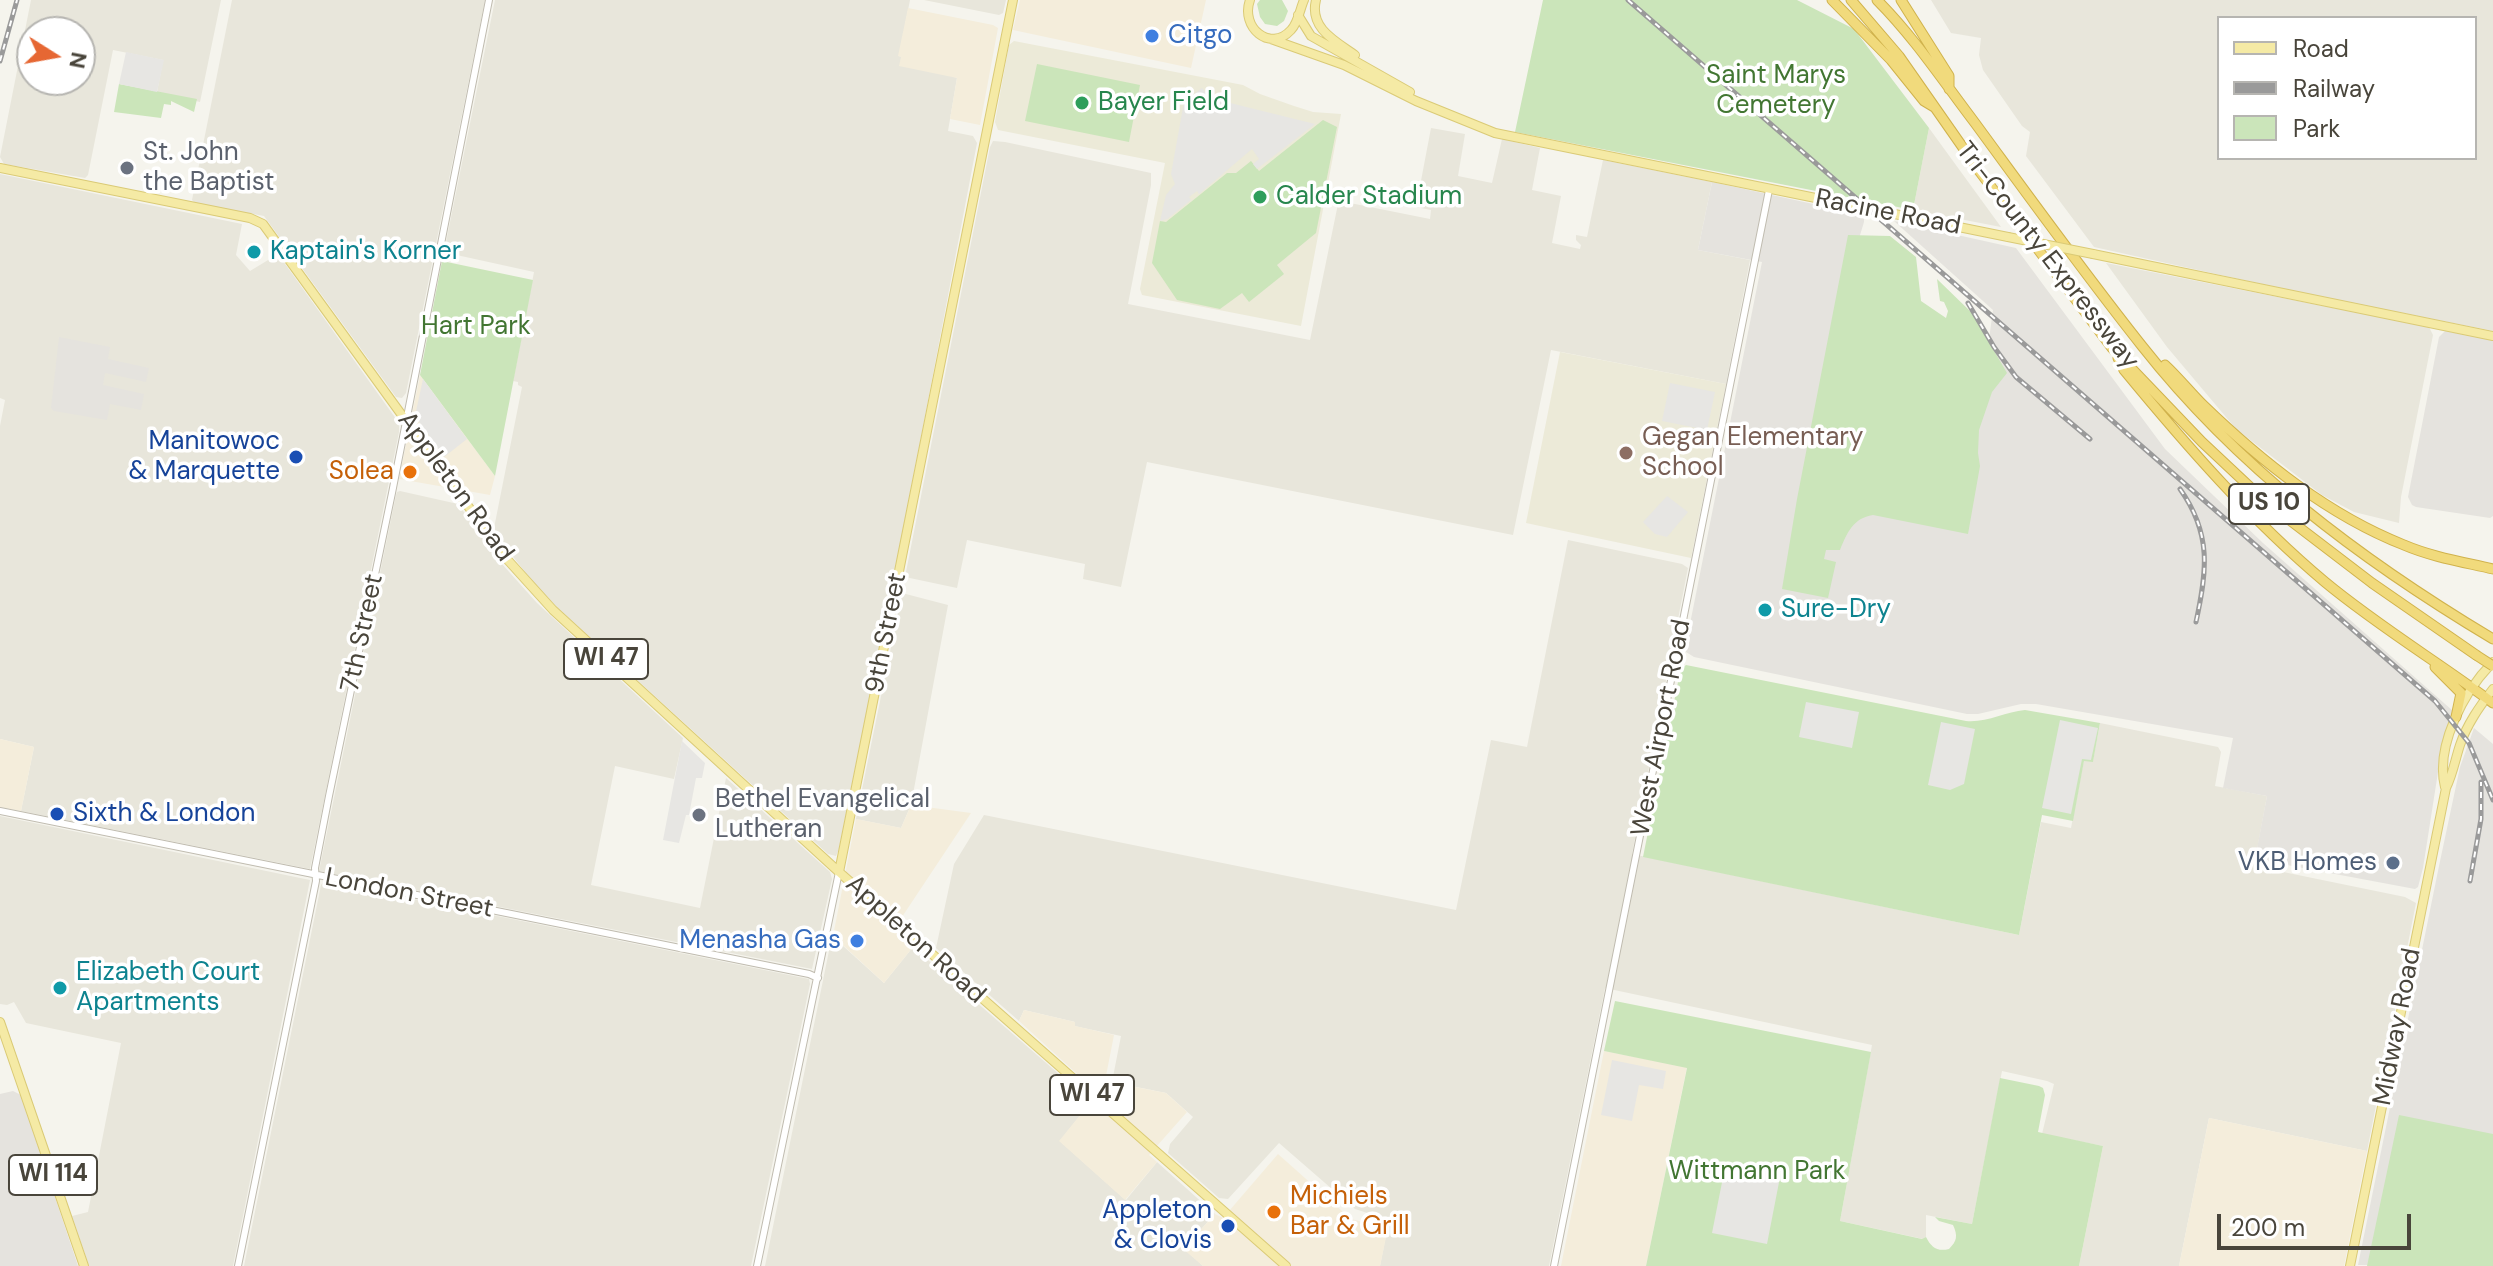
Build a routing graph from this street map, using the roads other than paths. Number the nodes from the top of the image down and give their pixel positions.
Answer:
1 (489, 0) edge
2 (1013, 0) edge
3 (1295, 0) edge
4 (1304, 0) edge
5 (1316, 0) edge
6 (1832, 0) edge
7 (1851, 0) edge
8 (1877, 0) edge
9 (1901, 0) edge
10 (1247, 2) edge
11 (1298, 14) junction
12 (1268, 38) junction
13 (1370, 69) junction
14 (1394, 86) junction
15 (1949, 89) junction
16 (1934, 108) junction
17 (0, 168) edge
18 (1769, 190) junction
19 (2493, 336) edge
20 (2112, 348) junction
21 (2154, 361) junction
22 (405, 419) junction
23 (2493, 569) edge
24 (2392, 633) junction
25 (2493, 639) edge
26 (2493, 664) edge
27 (2473, 687) junction
28 (2493, 689) edge
29 (2490, 701) edge
30 (2456, 717) junction
31 (2446, 788) junction
32 (0, 811) edge
33 (839, 872) junction
34 (315, 875) junction
35 (818, 978) junction
36 (0, 1022) edge
37 (84, 1266) edge
38 (238, 1266) edge
39 (757, 1266) edge
40 (1286, 1266) edge
41 (1554, 1266) edge
42 (2350, 1266) edge

1 - 22 street, 7th Street
2 - 33 main road, 9th Street
3 - 11 main road
4 - 11 main road
5 - 13 main road
6 - 16 highway
7 - 16 highway, Tri-County Expressway / US 10
8 - 15 highway, Tri-County Expressway / US 10
9 - 15 highway
10 - 12 main road
11 - 12 main road
11 - 13 main road, Racine Road
12 - 14 main road, Racine Road
13 - 14 main road, Racine Road
14 - 18 main road, Racine Road
15 - 21 highway, Tri-County Expressway / US 10
16 - 20 highway, Tri-County Expressway / US 10
17 - 22 main road, Appleton Road / WI 47
18 - 19 main road, Racine Road, bridge
18 - 41 street, West Airport Road
20 - 24 highway
20 - 26 highway, Tri-County Expressway / US 10, bridge
21 - 23 highway
21 - 25 highway, Tri-County Expressway / US 10
22 - 33 main road, Appleton Road / WI 47
22 - 34 street, 7th Street
24 - 27 highway
24 - 30 highway
26 - 27 main road, Midway Road
27 - 29 highway
27 - 30 main road, Midway Road
28 - 29 main road, Midway Road
29 - 31 main road, Midway Road
30 - 31 main road, Midway Road
31 - 42 main road, Midway Road
32 - 34 street, London Street
33 - 35 street, 9th Street
33 - 40 main road, Appleton Road / WI 47
34 - 35 street, London Street
34 - 38 street, 7th Street
35 - 39 street, 9th Street
36 - 37 main road, WI 114

